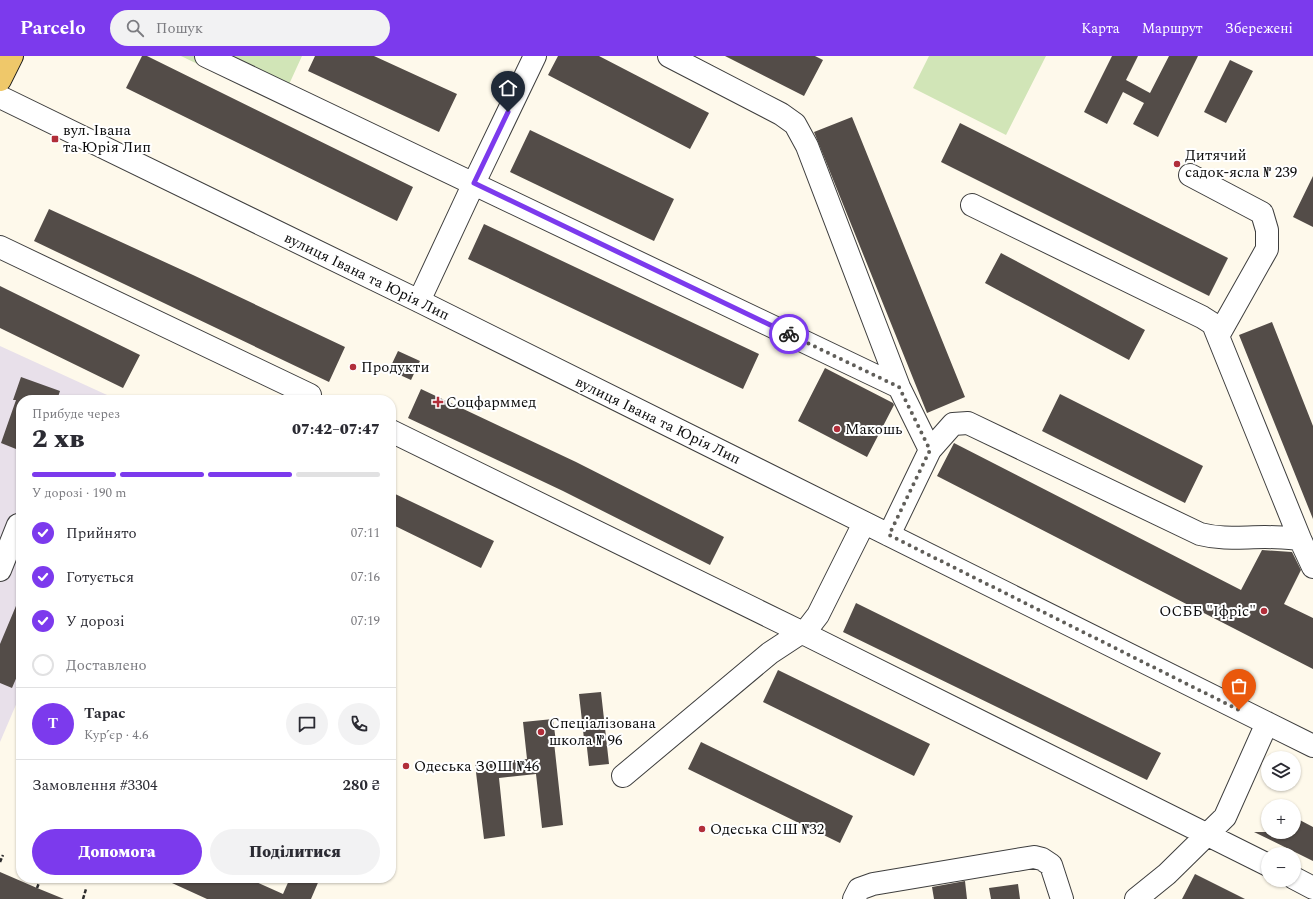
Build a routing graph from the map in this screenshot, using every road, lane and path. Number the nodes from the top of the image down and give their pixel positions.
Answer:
1 (12, 56) edge
2 (206, 56) edge
3 (535, 56) edge
4 (669, 56) edge
5 (0, 80) edge
6 (0, 97) edge
7 (1190, 175) dead end
8 (474, 183) junction
9 (972, 206) dead end
10 (0, 247) edge
11 (419, 301) junction
12 (1218, 336) junction
13 (899, 387) junction
14 (310, 395) dead end
15 (396, 433) edge
16 (930, 450) junction
17 (864, 522) junction
18 (16, 530) edge
19 (889, 535) junction
20 (1300, 539) junction
21 (1313, 568) edge
22 (0, 570) edge
23 (802, 632) junction
24 (1267, 724) junction
25 (1311, 741) edge
26 (623, 776) dead end
27 (1208, 834) junction
28 (3, 855) dead end
29 (1261, 861) edge
30 (0, 862) edge
31 (1301, 882) edge
32 (39, 883) edge
33 (37, 888) dead end
34 (1313, 888) edge
35 (86, 889) dead end
36 (83, 899) edge
37 (854, 899) edge
38 (1062, 899) edge
39 (1136, 899) edge

1 - 5 main road
2 - 8 street
3 - 8 street
4 - 13 street
6 - 11 street, вулиця Івана та Юрія Лип
7 - 12 street
8 - 11 street
8 - 13 street
9 - 12 street
10 - 14 street
11 - 17 street, вулиця Івана та Юрія Лип
12 - 20 street
13 - 16 street
15 - 23 street
16 - 19 street
16 - 20 street
17 - 19 street, вулиця Івана та Юрія Лип
17 - 23 street
18 - 22 street
19 - 24 street, вулиця Івана та Юрія Лип
20 - 21 street
23 - 26 street
23 - 27 street
24 - 25 street, вулиця Івана та Юрія Лип
24 - 27 street
27 - 29 street
27 - 39 street
28 - 30 path
31 - 34 street
32 - 33 path
35 - 36 path
37 - 38 street

